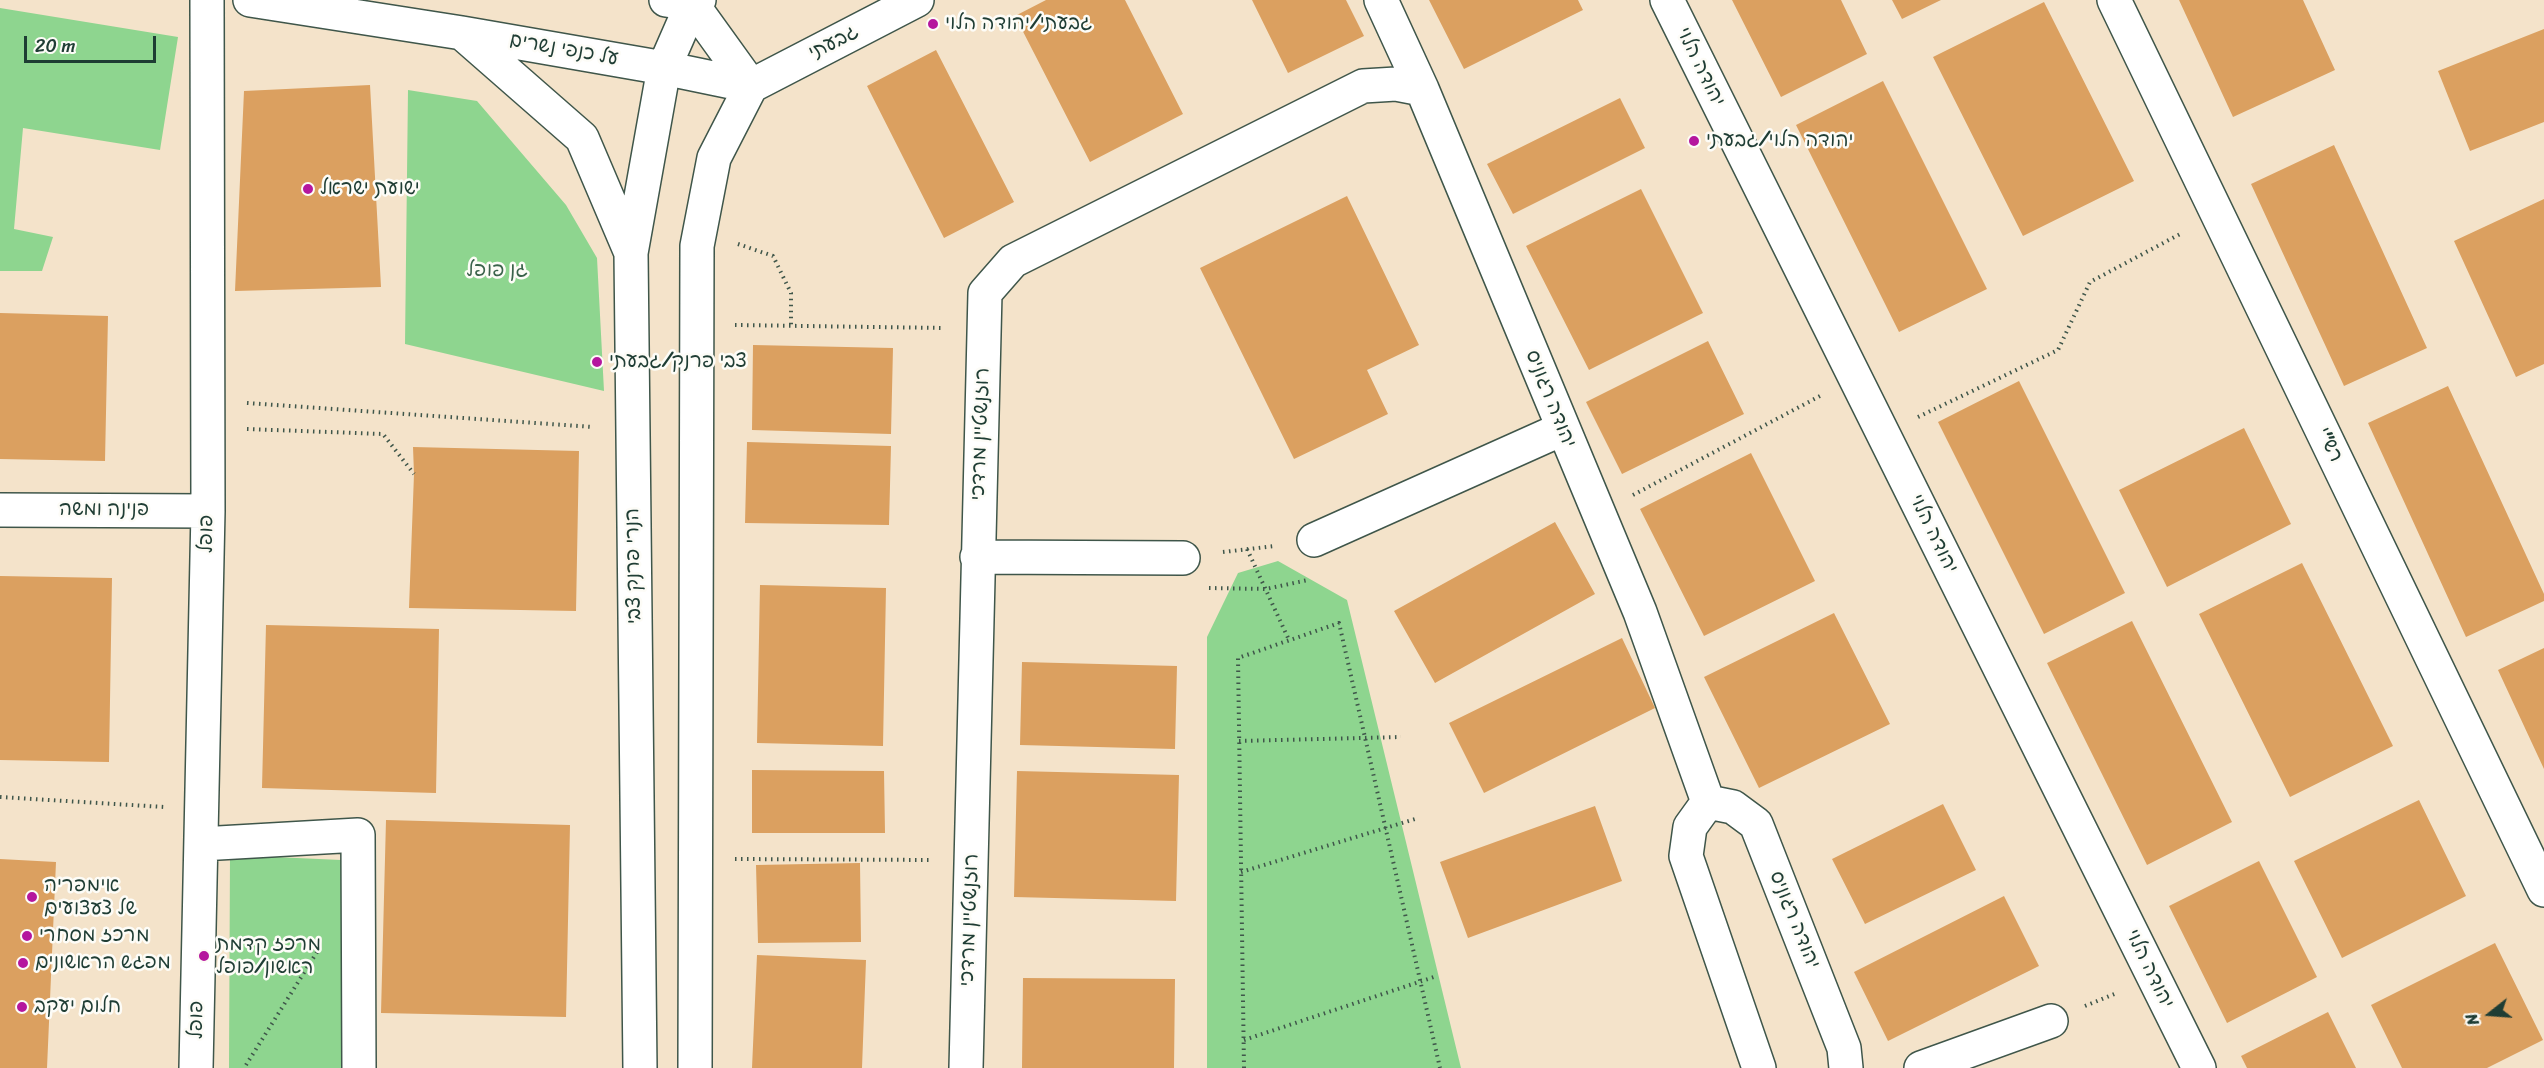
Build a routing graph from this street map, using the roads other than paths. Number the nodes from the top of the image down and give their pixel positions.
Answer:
1 (207, 0) edge
2 (250, 0) edge
3 (917, 0) edge
4 (1381, 0) edge
5 (1667, 0) edge
6 (2114, 0) edge
7 (686, 1) edge
8 (462, 33) junction
9 (664, 68) junction
10 (751, 86) junction
11 (1422, 89) junction
12 (631, 253) junction
13 (1562, 429) junction
14 (0, 510) edge
15 (208, 511) junction
16 (1314, 540) road end
17 (977, 557) junction
18 (1183, 558) road end
19 (1708, 802) junction
20 (201, 844) junction
21 (2544, 890) edge
22 (2051, 1021) road end
23 (196, 1068) edge
24 (359, 1068) edge
25 (640, 1068) edge
26 (695, 1068) edge
27 (966, 1068) edge
28 (1759, 1068) edge
29 (1846, 1068) edge
30 (1921, 1068) edge
31 (2199, 1068) edge

1 - 15 street, פופל
2 - 8 street, על כנפי נשרים
3 - 10 street, גבעתי
4 - 11 street, יהודה רגוניס
5 - 31 street, יהודה הלוי
6 - 21 street, רש"י
7 - 9 street
7 - 10 street
8 - 9 street, על כנפי נשרים
8 - 12 street
9 - 10 street, על כנפי נשרים
9 - 12 street, הנרי פרנק צבי
10 - 26 street
11 - 13 street, יהודה רגוניס
11 - 17 street, רוזנשטיין מרדכי
12 - 25 street, הנרי פרנק צבי
13 - 16 street
13 - 19 street, יהודה רגוניס
14 - 15 street, פנינה ומשה
15 - 20 street, פופל
17 - 18 street
17 - 27 street, רוזנשטיין מרדכי
19 - 28 street
19 - 29 street, יהודה רגוניס
20 - 23 street, פופל
20 - 24 street
22 - 30 street

